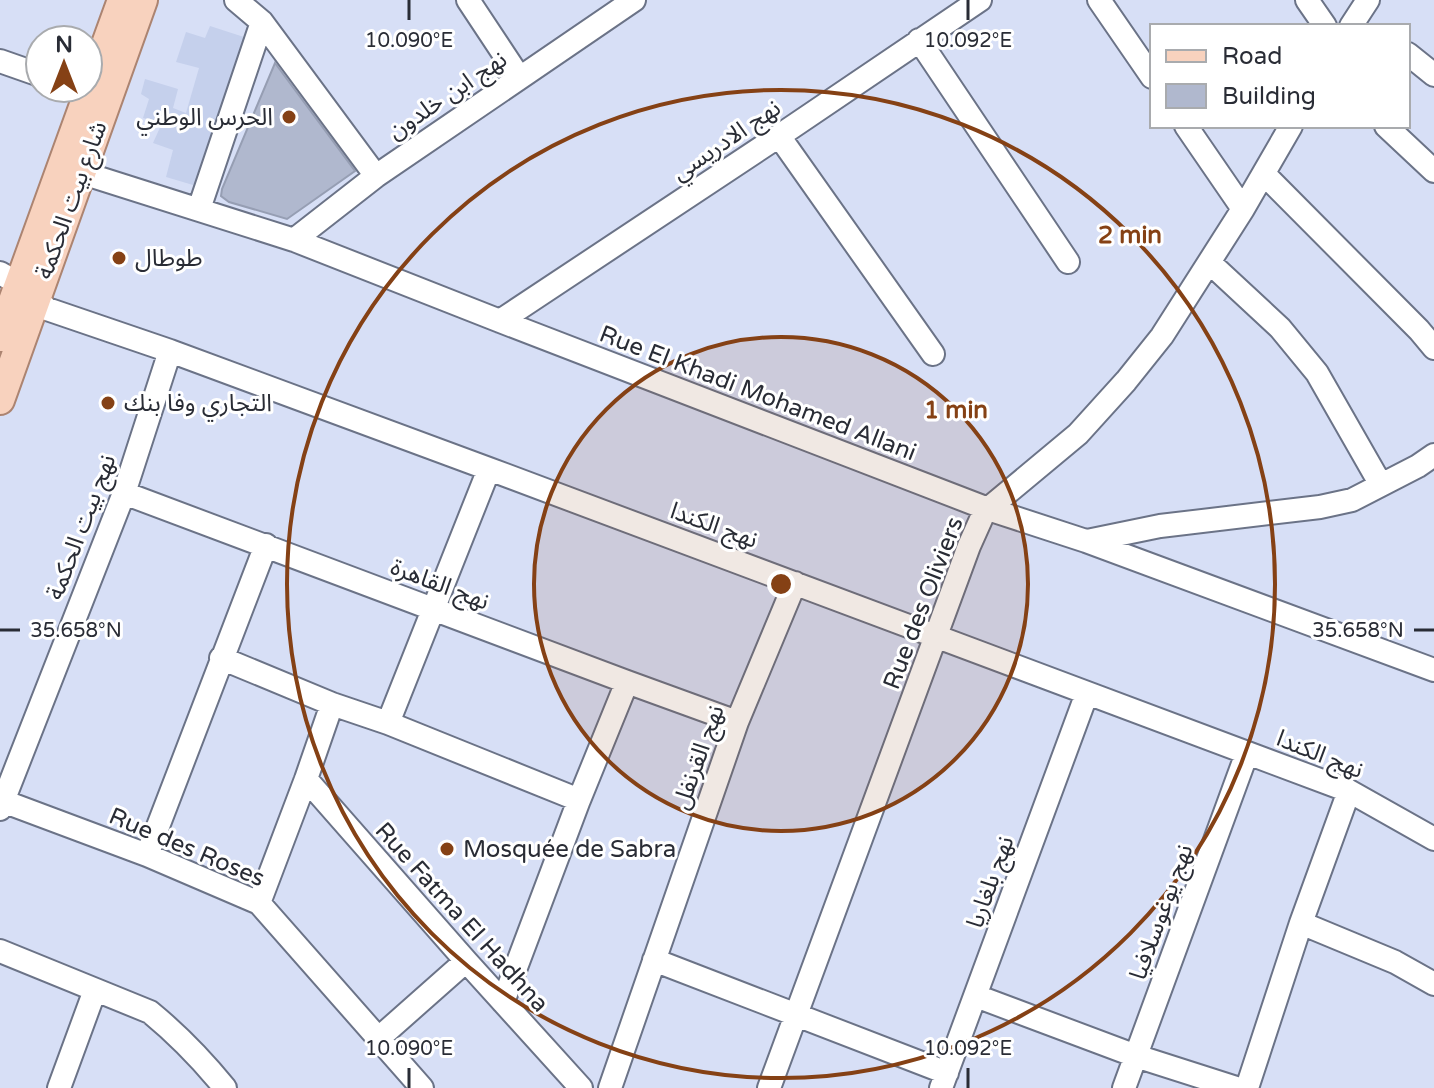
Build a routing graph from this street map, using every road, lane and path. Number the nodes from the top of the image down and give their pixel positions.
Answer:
1 (122, 0) edge
2 (143, 0) edge
3 (236, 0) edge
4 (468, 0) edge
5 (634, 0) edge
6 (980, 0) edge
7 (1099, 0) edge
8 (1307, 0) edge
9 (262, 22) junction
10 (1324, 24) edge
11 (104, 40) edge
12 (919, 40) junction
13 (1410, 56) edge
14 (0, 61) edge
15 (24, 69) edge
16 (1150, 74) edge
17 (1434, 75) edge
18 (519, 77) junction
19 (80, 104) edge
20 (1187, 128) edge
21 (1290, 128) edge
22 (1388, 128) edge
23 (779, 136) junction
24 (72, 170) junction
25 (1434, 171) edge
26 (1264, 174) junction
27 (376, 176) junction
28 (199, 209) junction
29 (1243, 209) junction
30 (294, 240) junction
31 (1068, 262) dead end
32 (1210, 263) junction
33 (18, 285) edge
34 (500, 321) junction
35 (0, 337) edge
36 (1434, 348) edge
37 (170, 351) junction
38 (933, 354) dead end
39 (0, 400) edge
40 (1434, 455) edge
41 (489, 469) junction
42 (1381, 485) junction
43 (124, 493) junction
44 (988, 509) junction
45 (1086, 541) junction
46 (266, 545) junction
47 (795, 583) junction
48 (432, 609) junction
49 (937, 637) junction
50 (221, 658) junction
51 (1434, 670) edge
52 (627, 682) junction
53 (1087, 693) junction
54 (332, 704) junction
55 (737, 722) junction
56 (388, 723) junction
57 (1247, 753) junction
58 (306, 779) junction
59 (1349, 791) junction
60 (579, 800) junction
61 (1, 803) edge
62 (1434, 839) edge
63 (147, 855) junction
64 (259, 903) junction
65 (1301, 923) junction
66 (0, 951) edge
67 (654, 960) junction
68 (466, 961) junction
69 (1434, 984) edge
70 (95, 990) junction
71 (976, 996) junction
72 (503, 1002) junction
73 (796, 1014) junction
74 (379, 1038) junction
75 (1136, 1056) junction
76 (204, 1077) edge
77 (944, 1081) edge
78 (59, 1088) edge
79 (225, 1088) edge
80 (422, 1088) edge
81 (581, 1088) edge
82 (610, 1088) edge
83 (769, 1088) edge
84 (1124, 1088) edge
85 (1236, 1088) edge
86 (1247, 1088) edge

1 - 11 main road, شارع بيت الحكمة
2 - 24 main road, شارع بيت الحكمة
3 - 9 street
4 - 18 street
5 - 18 street, نهج ابن خلدون
6 - 12 street, نهج الادريسي
7 - 16 street
8 - 10 street
9 - 27 street
9 - 28 street
12 - 23 street, نهج الادريسي
12 - 31 street
13 - 17 street
14 - 15 street
18 - 27 street, نهج ابن خلدون
19 - 24 main road, شارع بيت الحكمة
20 - 29 street
21 - 26 street, Rue des Oliviers
22 - 25 street
23 - 34 street, نهج الادريسي
23 - 38 street
24 - 28 street, Rue El Khadi Mohamed Allani
24 - 33 main road, شارع بيت الحكمة
26 - 29 street, Rue des Oliviers
26 - 36 street
27 - 30 street, نهج ابن خلدون
28 - 30 street, Rue El Khadi Mohamed Allani
29 - 32 street, Rue des Oliviers
30 - 34 street, Rue El Khadi Mohamed Allani
32 - 42 street
32 - 44 street, Rue des Oliviers
33 - 35 main road, شارع بيت الحكمة
33 - 37 street, نهج الكندا
33 - 39 main road, شارع بيت الحكمة
34 - 44 street, Rue El Khadi Mohamed Allani
37 - 41 street, نهج الكندا
37 - 43 street, نهج بيت الحكمة
40 - 42 street
41 - 47 street, نهج الكندا
41 - 48 street
42 - 45 street
43 - 46 street, نهج القاهرة
43 - 61 street, نهج بيت الحكمة
44 - 45 street, Rue El Khadi Mohamed Allani
44 - 49 street, Rue des Oliviers
45 - 51 street, Rue El Khadi Mohamed Allani
46 - 48 street, نهج القاهرة
46 - 50 street
47 - 49 street, نهج الكندا
47 - 55 street, نهج القرنفل
48 - 52 street, نهج القاهرة
48 - 56 street
49 - 53 street, نهج الكندا
49 - 73 street, Rue des Oliviers
50 - 54 street
50 - 63 street
52 - 55 street, نهج القاهرة
52 - 60 street
53 - 57 street, نهج الكندا
53 - 71 street, نهج بلغاريا
54 - 56 street
54 - 58 street
55 - 67 street, نهج القرنفل
56 - 60 street
57 - 59 street, نهج الكندا
57 - 75 street, نهج يوغوسلافيا
58 - 64 street
58 - 68 street, Rue Fatma El Hadhna
59 - 62 street, نهج الكندا
59 - 65 street
60 - 72 street
61 - 63 street, Rue des Roses
63 - 64 street, Rue des Roses
64 - 74 street, Rue des Roses
65 - 69 street
65 - 86 street
66 - 70 street
67 - 73 street
67 - 82 street, نهج القرنفل
68 - 72 street, Rue Fatma El Hadhna
68 - 74 street
70 - 76 street
70 - 78 street
71 - 75 street
71 - 77 street, نهج بلغاريا
72 - 81 street, Rue Fatma El Hadhna
73 - 77 street
73 - 83 street, Rue des Oliviers
74 - 80 street, Rue des Roses
75 - 84 street, نهج يوغوسلافيا
75 - 85 street
76 - 79 street

